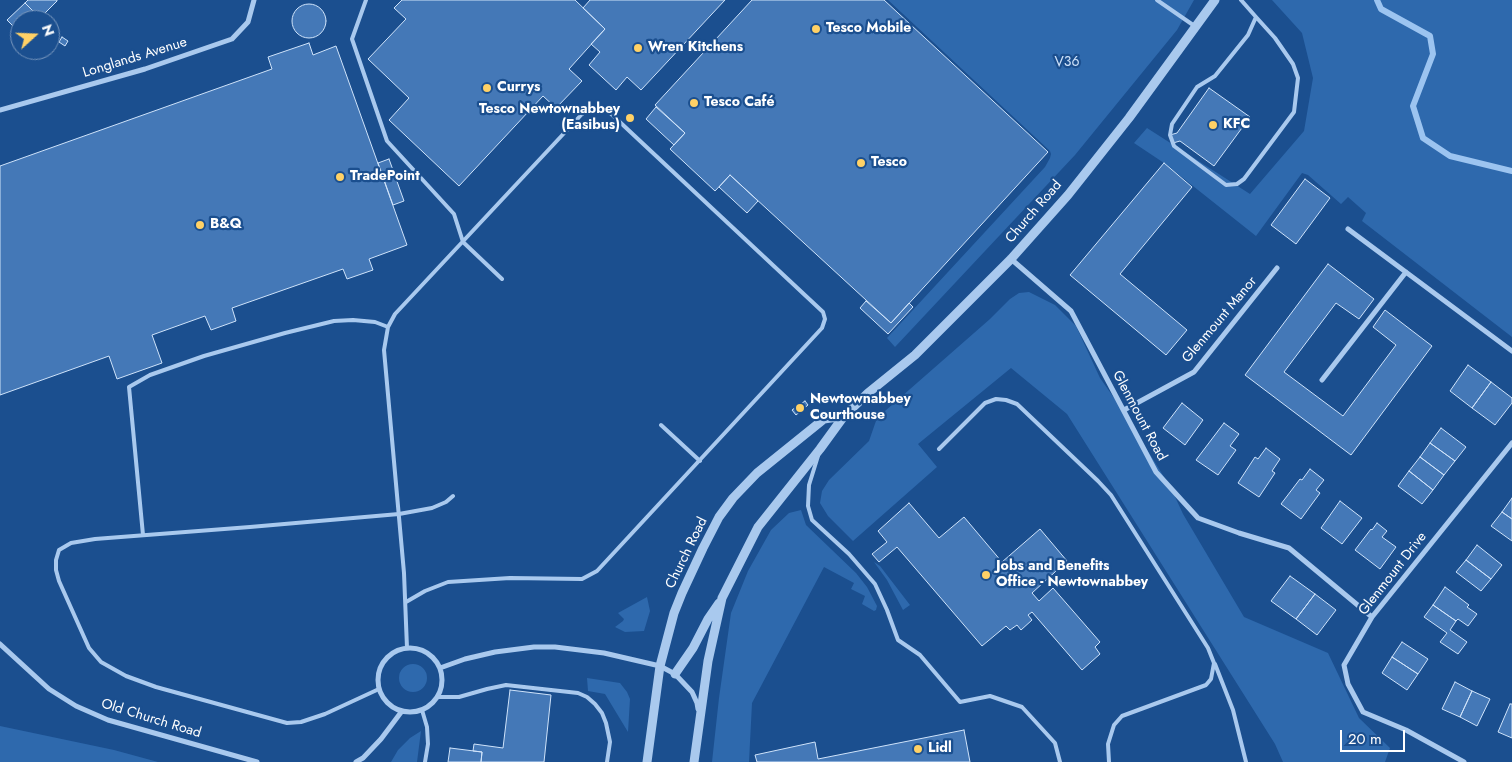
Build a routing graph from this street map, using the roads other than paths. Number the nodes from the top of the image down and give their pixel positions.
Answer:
1 (254, 0) edge
2 (366, 0) edge
3 (1157, 0) edge
4 (1215, 0) edge
5 (1240, 0) edge
6 (1256, 17) junction
7 (1196, 27) junction
8 (0, 110) edge
9 (1348, 229) dead end
10 (464, 242) junction
11 (1011, 259) junction
12 (1277, 268) dead end
13 (1406, 272) junction
14 (502, 279) dead end
15 (388, 327) junction
16 (1512, 351) edge
17 (1322, 380) dead end
18 (1124, 410) junction
19 (844, 416) junction
20 (661, 425) dead end
21 (1512, 443) edge
22 (820, 449) junction
23 (939, 449) dead end
24 (700, 461) junction
25 (453, 496) dead end
26 (399, 514) junction
27 (143, 535) junction
28 (722, 598) junction
29 (406, 602) junction
30 (1372, 617) junction
31 (0, 644) edge
32 (407, 648) junction
33 (1208, 648) junction
34 (660, 666) junction
35 (440, 668) junction
36 (676, 674) junction
37 (379, 689) junction
38 (438, 697) junction
39 (422, 710) junction
40 (402, 711) junction
41 (700, 717) junction
42 (364, 760) edge
43 (257, 762) edge
44 (356, 762) edge
45 (425, 762) edge
46 (607, 762) edge
47 (647, 762) edge
48 (694, 762) edge
49 (1060, 762) edge
50 (1109, 762) edge
51 (1246, 762) edge
52 (1464, 762) edge

1 - 8 street, Longlands Avenue
2 - 10 lane
3 - 7 lane
4 - 7 street, Church Road
5 - 6 lane
6 - 6 lane
7 - 11 street, Church Road
9 - 13 street
10 - 14 lane
10 - 15 lane
10 - 24 lane
11 - 18 street, Glenmount Road
11 - 19 street, Church Road
12 - 18 street, Glenmount Manor
13 - 16 street
13 - 17 street
15 - 26 lane
15 - 27 lane
18 - 30 street, Glenmount Road
19 - 22 street, Church Road
19 - 34 street, Church Road
20 - 24 lane
21 - 30 street, Glenmount Drive
22 - 28 street, Church Road
22 - 49 lane
23 - 33 lane
24 - 29 lane
25 - 26 lane
26 - 27 lane
26 - 29 lane
27 - 37 lane
28 - 36 street
28 - 41 street, Church Road
29 - 32 lane
30 - 52 street, Glenmount Drive
31 - 43 street, Old Church Road
32 - 35 street
32 - 37 street
33 - 50 lane
33 - 51 lane
34 - 35 street
34 - 36 street
34 - 47 street, Church Road
35 - 38 street
36 - 41 street
37 - 40 street
38 - 39 street
38 - 46 lane
39 - 40 street
39 - 45 lane
40 - 42 street
41 - 48 street, Church Road
42 - 44 street

